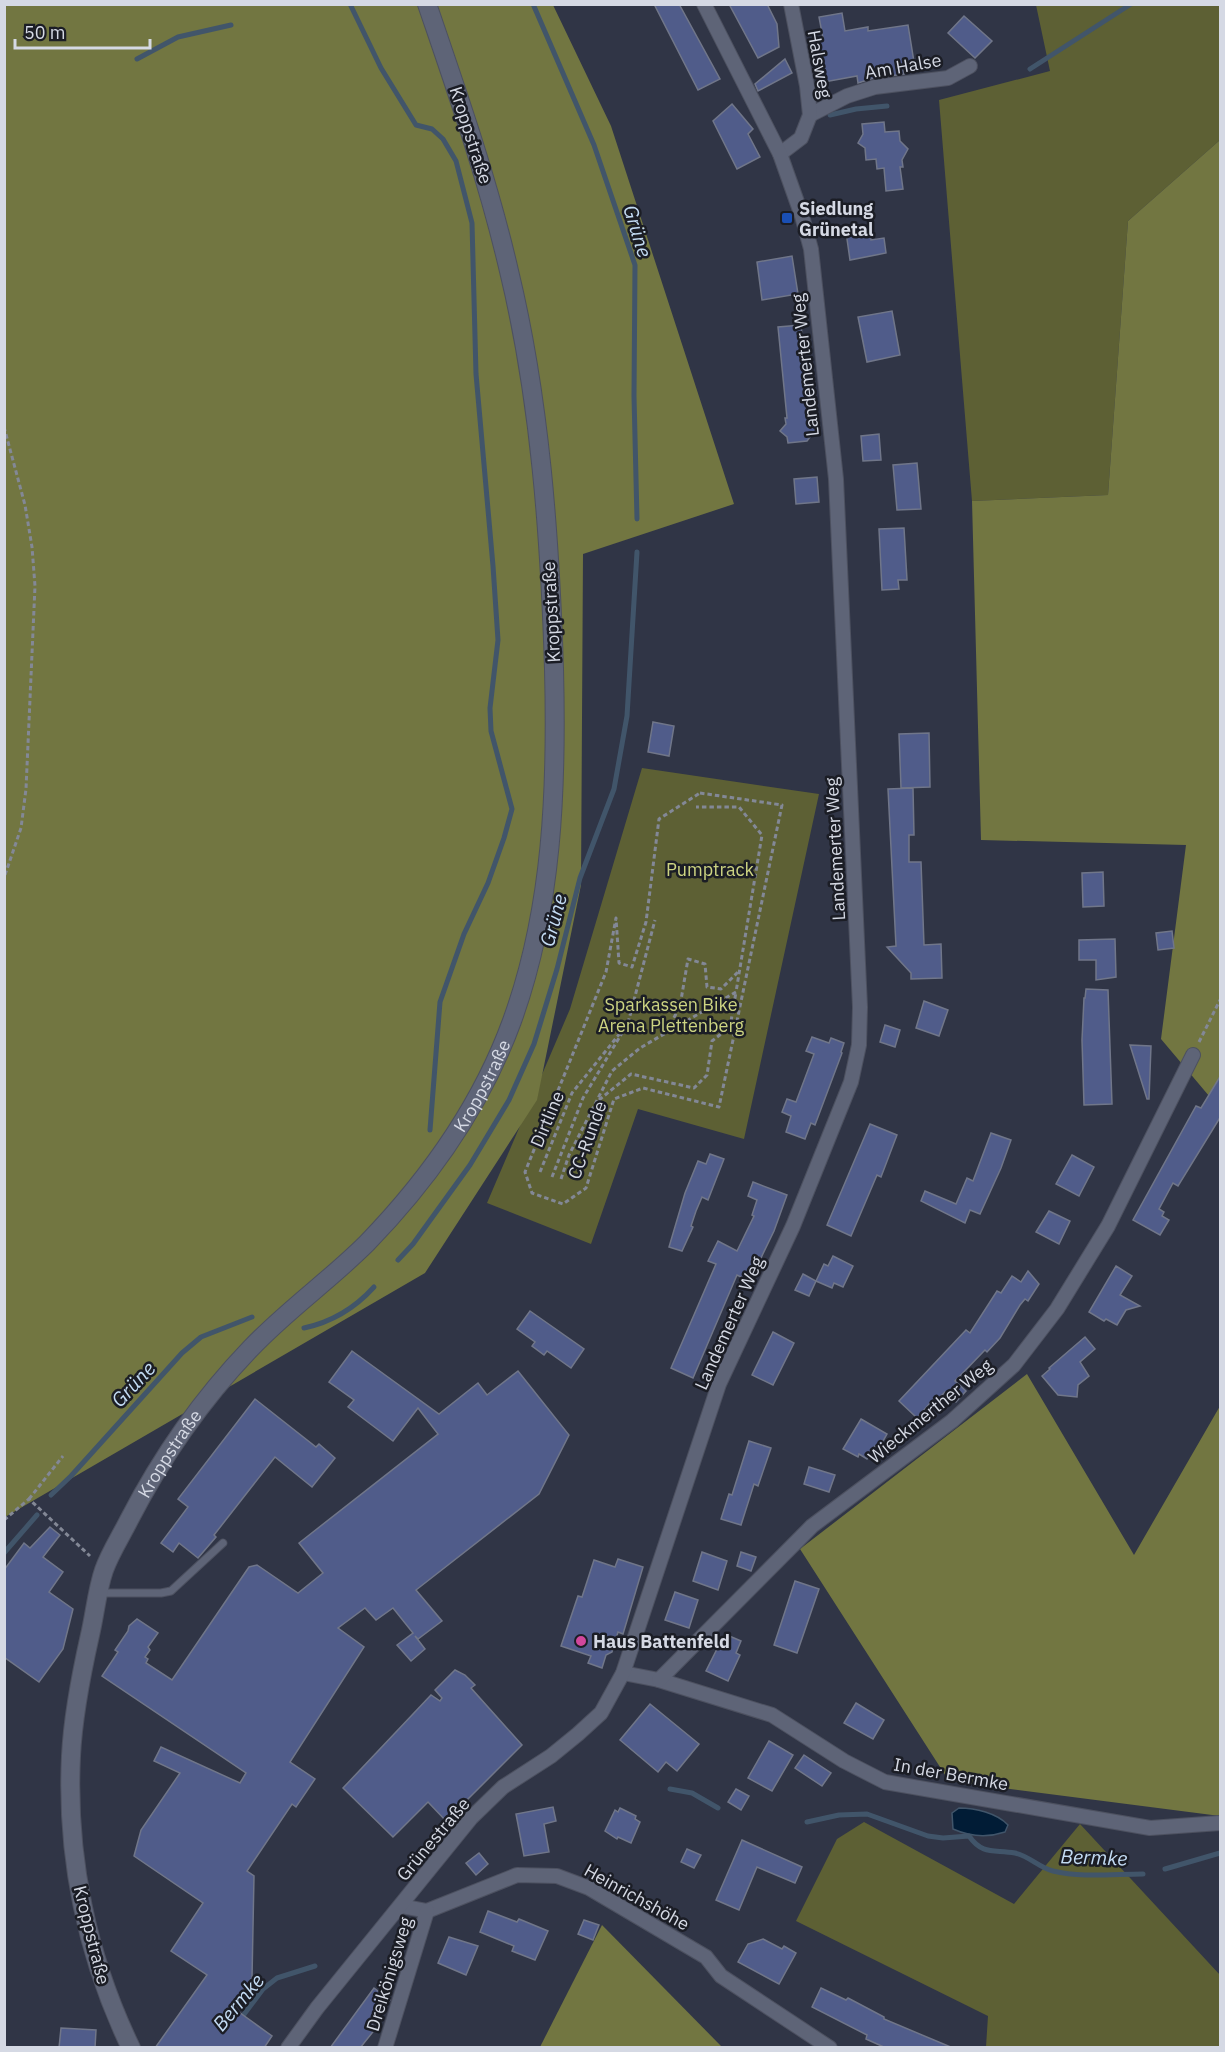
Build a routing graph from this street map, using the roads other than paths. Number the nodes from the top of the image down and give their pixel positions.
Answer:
1 (427, 4) edge
2 (704, 4) edge
3 (791, 4) edge
4 (970, 66) dead end
5 (810, 115) junction
6 (780, 154) junction
7 (1193, 1055) road end
8 (223, 1543) dead end
9 (99, 1593) junction
10 (623, 1673) junction
11 (659, 1680) junction
12 (1221, 1823) edge
13 (401, 1906) junction
14 (427, 1911) junction
15 (131, 2048) edge
16 (288, 2048) edge
17 (385, 2048) edge
18 (830, 2048) edge

1 - 9 street, Kroppstraße
2 - 6 street, Landemerter Weg
3 - 5 street, Halsweg
4 - 5 street, Am Halse
5 - 6 street, Halsweg
6 - 10 street, Landemerter Weg
7 - 11 street, Wieckmerther Weg
8 - 9 lane
9 - 15 street, Kroppstraße
10 - 11 street
10 - 13 street, Grünestraße
11 - 12 street, In der Bermke
13 - 14 street
13 - 16 street, Grünestraße
14 - 17 street, Dreikönigsweg
14 - 18 street, Heinrichshöhe

